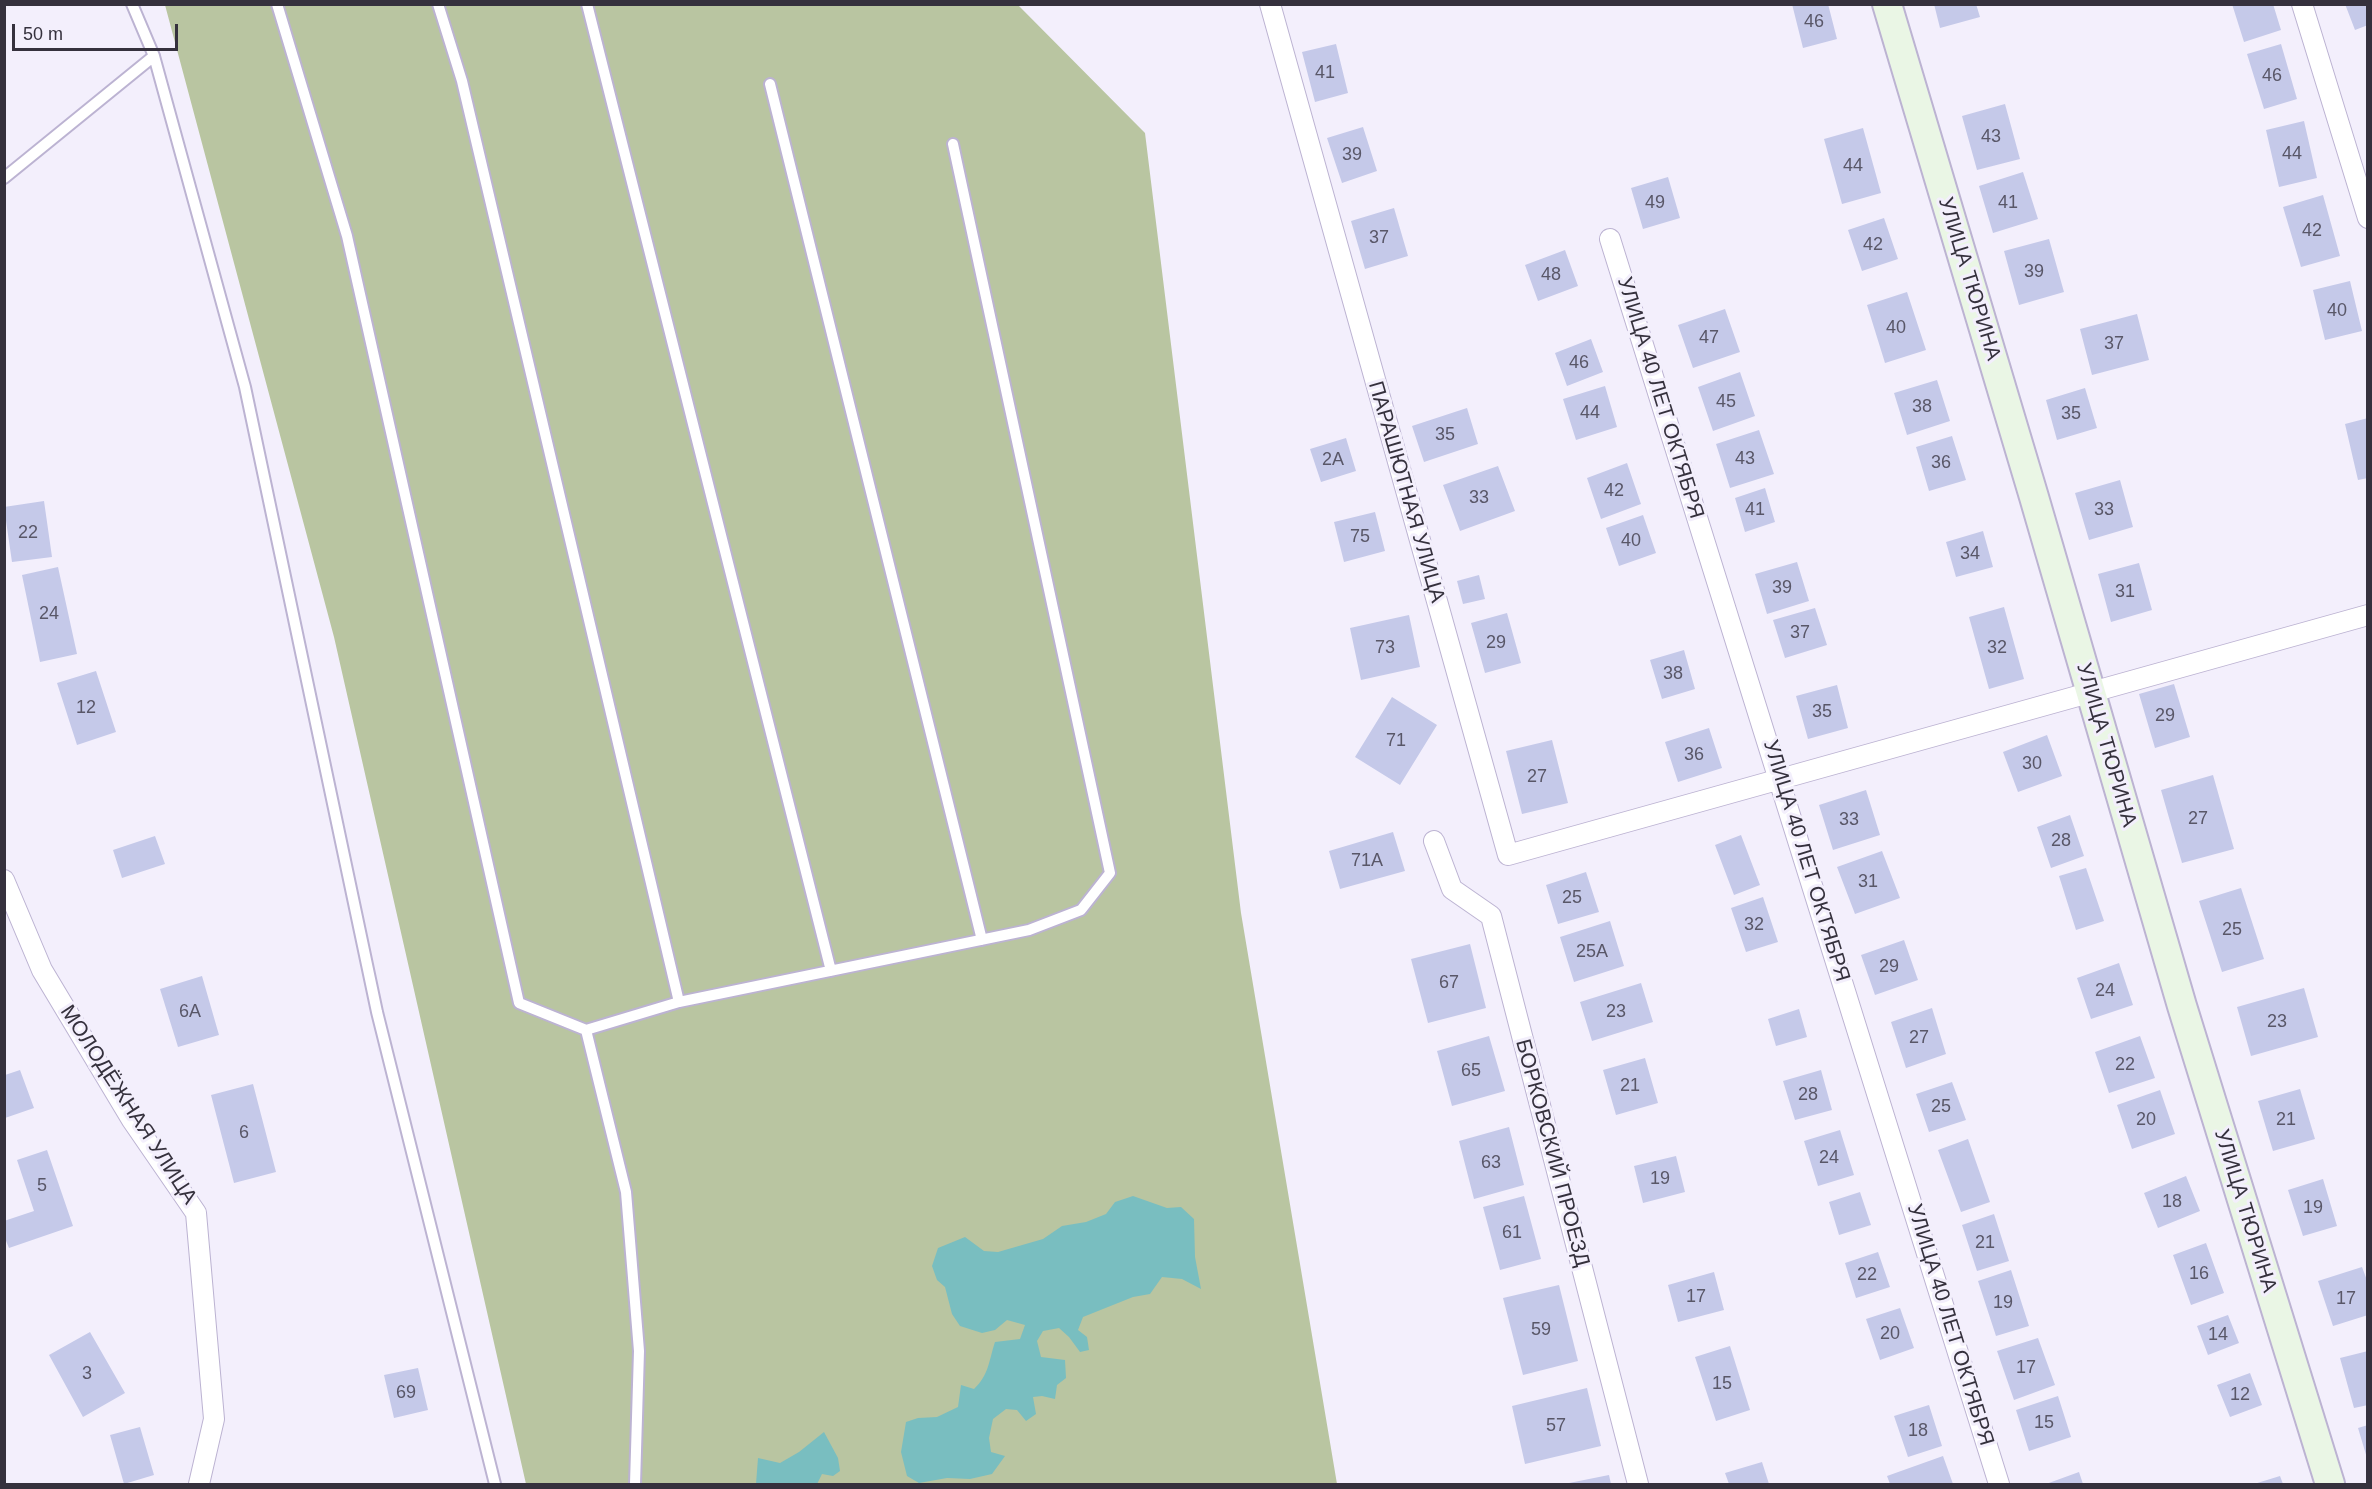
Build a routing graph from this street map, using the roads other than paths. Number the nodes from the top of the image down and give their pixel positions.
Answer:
1 (132, 4) edge
2 (277, 4) edge
3 (438, 4) edge
4 (587, 4) edge
5 (1270, 4) edge
6 (1887, 4) edge
7 (2302, 4) edge
8 (154, 56) junction
9 (770, 84) dead end
10 (953, 144) dead end
11 (4, 178) edge
12 (2367, 218) edge
13 (1610, 239) dead end
14 (2367, 615) edge
15 (2090, 692) junction
16 (1780, 780) junction
17 (1434, 841) dead end
18 (4, 880) edge
19 (982, 939) junction
20 (831, 971) junction
21 (679, 1002) junction
22 (586, 1030) junction
23 (199, 1485) edge
24 (495, 1485) edge
25 (635, 1485) edge
26 (1638, 1485) edge
27 (1999, 1485) edge
28 (2330, 1485) edge

1 - 8 lane
2 - 22 lane
3 - 21 lane
4 - 20 lane
5 - 16 street, ПАРАШЮТНАЯ УЛИЦА
6 - 15 street, УЛИЦА ТЮРИНА
7 - 12 street
8 - 11 lane
8 - 24 lane
9 - 19 lane
10 - 19 lane
13 - 16 street, УЛИЦА 40 ЛЕТ ОКТЯБРЯ
14 - 15 street
15 - 16 street
15 - 28 street, УЛИЦА ТЮРИНА
16 - 27 street, УЛИЦА 40 ЛЕТ ОКТЯБРЯ
17 - 26 street, БОРКОВСКИЙ ПРОЕЗД
18 - 23 street, МОЛОДЁЖНАЯ УЛИЦА
19 - 20 lane
20 - 21 lane
21 - 22 lane
22 - 25 lane

